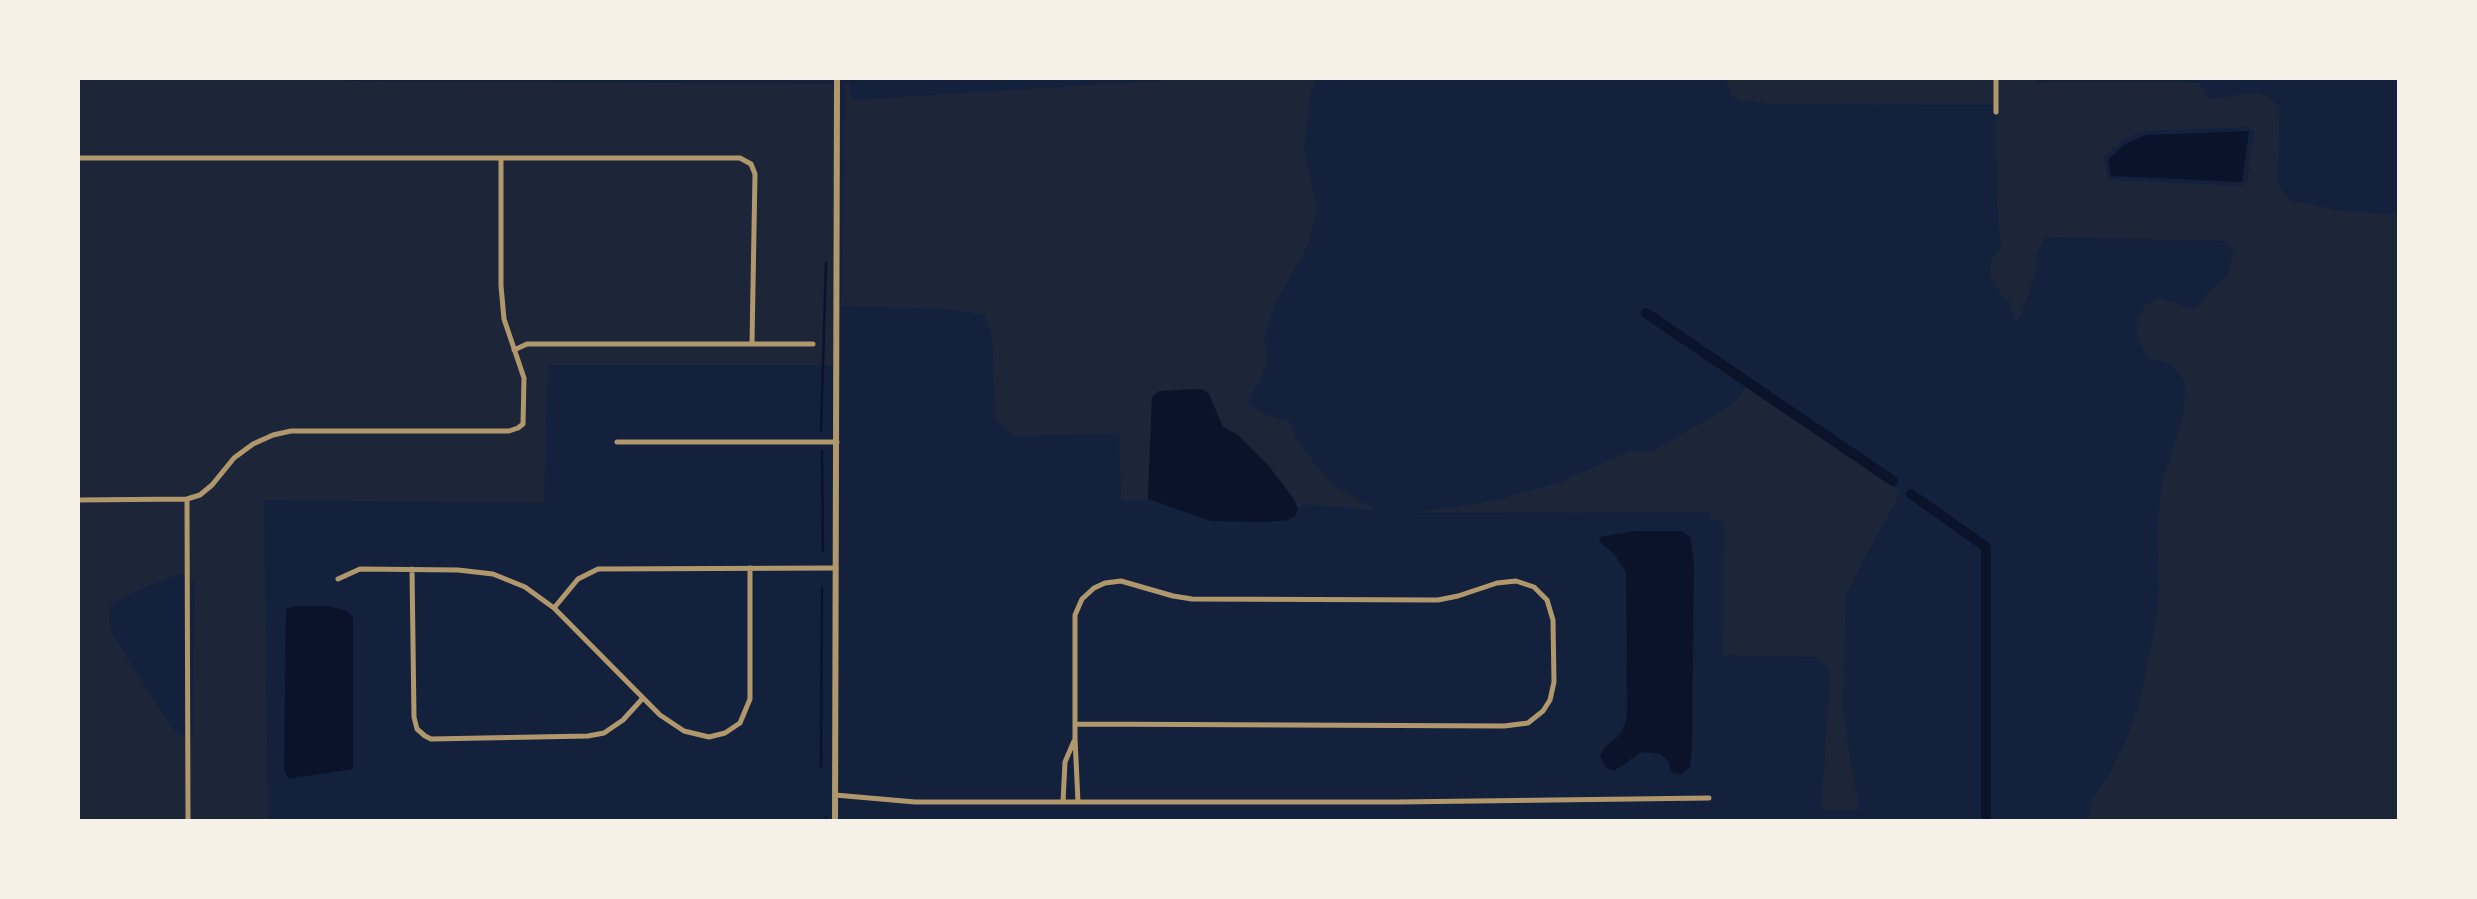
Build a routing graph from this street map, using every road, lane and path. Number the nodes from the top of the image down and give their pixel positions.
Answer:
1 (837, 79) edge
2 (1996, 79) edge
3 (1996, 112) dead end
4 (79, 158) edge
5 (501, 158) junction
6 (752, 343) junction
7 (813, 344) dead end
8 (514, 350) junction
9 (617, 442) dead end
10 (837, 442) junction
11 (187, 499) junction
12 (79, 500) edge
13 (750, 568) junction
14 (836, 568) junction
15 (412, 569) junction
16 (338, 579) dead end
17 (554, 608) junction
18 (643, 698) junction
19 (1075, 724) junction
20 (1075, 738) junction
21 (835, 794) junction
22 (1709, 798) dead end
23 (1063, 802) junction
24 (1078, 802) junction
25 (188, 820) edge
26 (835, 820) edge

1 - 10 street
2 - 3 street
4 - 5 street
5 - 6 street
5 - 8 street
6 - 7 street
6 - 8 street
8 - 11 street
9 - 10 street
10 - 14 street
11 - 12 street
11 - 25 street
13 - 14 street
13 - 17 street
13 - 18 street
14 - 21 street
15 - 16 street
15 - 17 street
15 - 18 street
17 - 18 street
19 - 19 street
19 - 20 street
20 - 23 street
20 - 24 street
21 - 23 street
21 - 26 street
22 - 24 street
23 - 24 street

